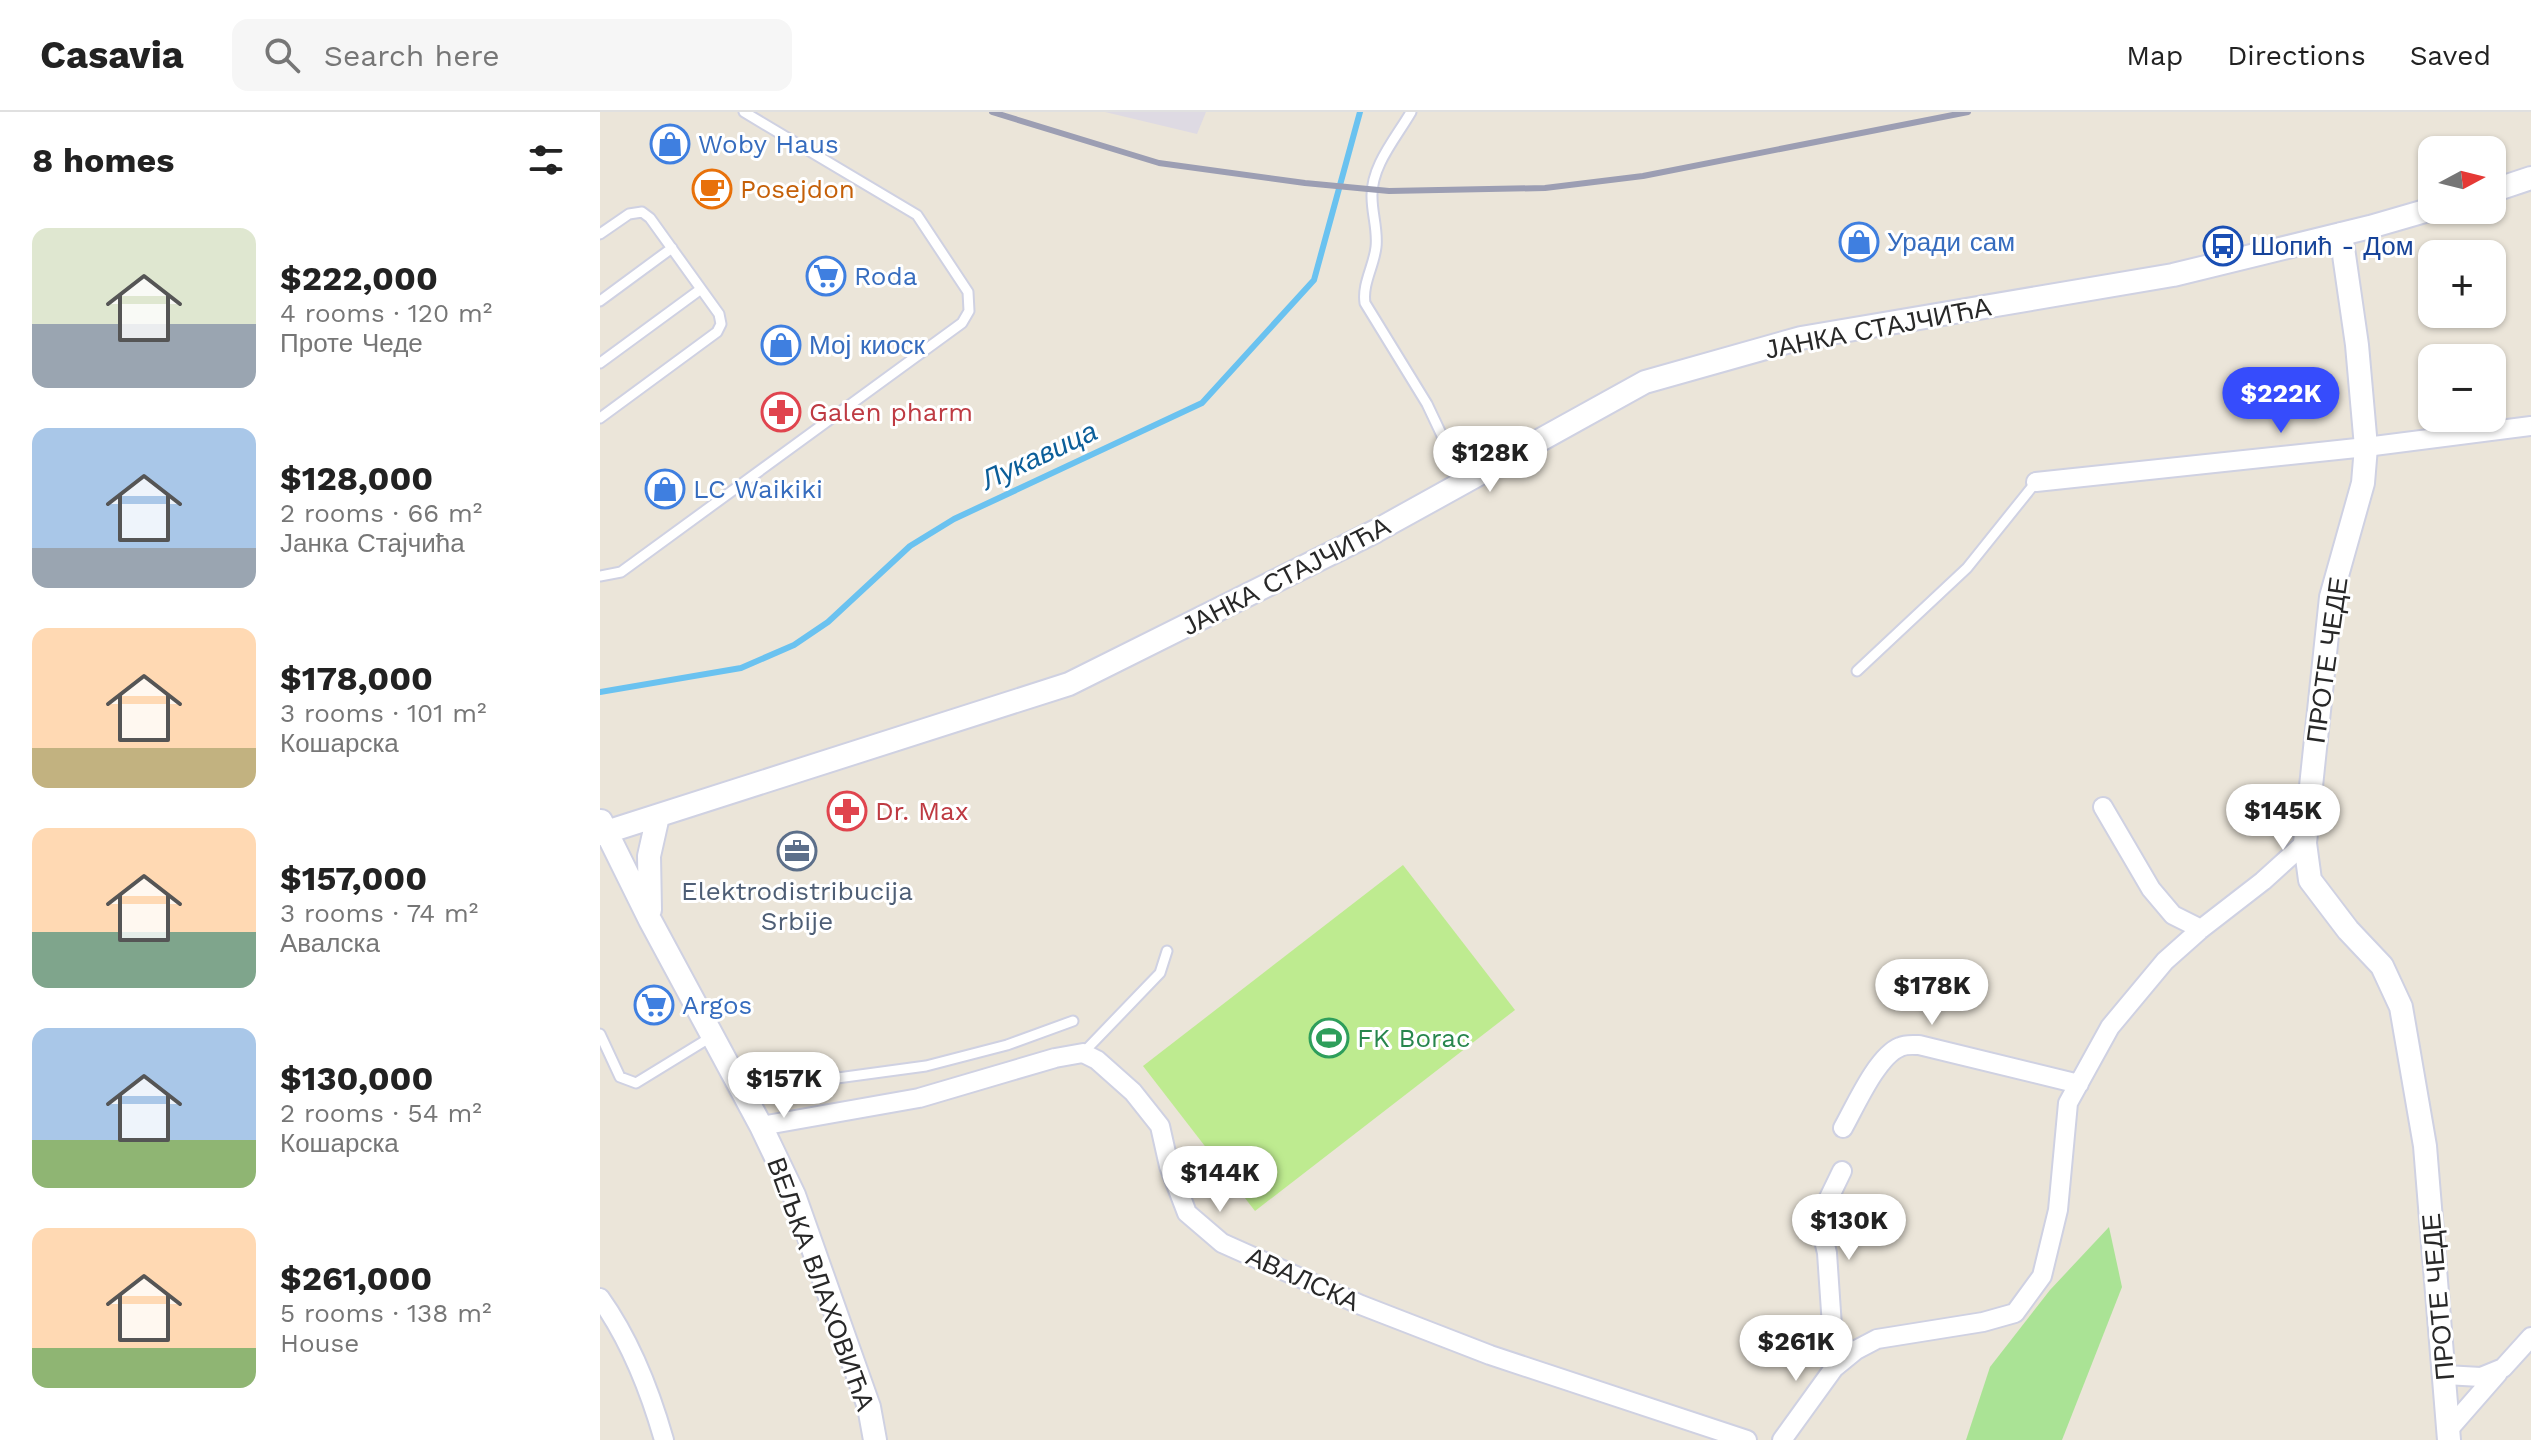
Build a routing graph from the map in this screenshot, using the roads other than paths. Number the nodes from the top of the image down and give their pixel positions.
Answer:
1 (744, 112) edge
2 (1411, 112) edge
3 (2531, 178) edge
4 (2506, 186) edge
5 (2418, 213) edge
6 (600, 234) edge
7 (2341, 234) junction
8 (672, 248) junction
9 (701, 289) junction
10 (600, 301) edge
11 (600, 363) edge
12 (600, 418) edge
13 (2531, 426) edge
14 (2366, 447) junction
15 (1464, 482) junction
16 (2036, 482) joint
17 (600, 576) edge
18 (1857, 671) dead end
19 (2103, 807) dead end
20 (658, 816) junction
21 (602, 828) edge
22 (2305, 843) junction
23 (650, 920) junction
24 (2201, 929) junction
25 (1167, 951) dead end
26 (1073, 1021) dead end
27 (600, 1034) edge
28 (713, 1036) junction
29 (1083, 1053) junction
30 (2079, 1084) junction
31 (742, 1091) junction
32 (761, 1126) junction
33 (1843, 1128) dead end
34 (1842, 1171) dead end
35 (600, 1298) edge
36 (2531, 1337) edge
37 (1845, 1358) junction
38 (2503, 1368) junction
39 (2445, 1375) junction
40 (2449, 1434) edge
41 (664, 1440) edge
42 (875, 1440) edge
43 (1747, 1440) edge
44 (1782, 1440) edge

1 - 17 lane
2 - 15 lane
3 - 4 street
5 - 7 street, ЈАНКА СТАЈЧИЋА
6 - 8 lane
7 - 14 street, ПРОТЕ ЧЕДЕ
7 - 15 street, ЈАНКА СТАЈЧИЋА
8 - 9 lane
8 - 10 lane
9 - 11 lane
9 - 12 lane
13 - 14 street
14 - 16 street
14 - 22 street, ПРОТЕ ЧЕДЕ
15 - 20 street, ЈАНКА СТАЈЧИЋА
16 - 18 lane
19 - 24 street
20 - 21 street, ЈАНКА СТАЈЧИЋА
20 - 23 street
21 - 23 street, ВЕЉКА ВЛАХОВИЋА
22 - 24 street
22 - 39 street, ПРОТЕ ЧЕДЕ
23 - 28 street, ВЕЉКА ВЛАХОВИЋА
24 - 30 street
25 - 29 lane
26 - 31 lane
27 - 28 lane
28 - 31 street, ВЕЉКА ВЛАХОВИЋА
29 - 32 street
29 - 43 street, АВАЛСКА
30 - 33 street
30 - 37 street
31 - 32 street, ВЕЉКА ВЛАХОВИЋА
32 - 42 street, ВЕЉКА ВЛАХОВИЋА
34 - 37 street
35 - 41 street
36 - 38 street
37 - 44 street
38 - 39 street
38 - 40 street
39 - 40 street, ПРОТЕ ЧЕДЕ

